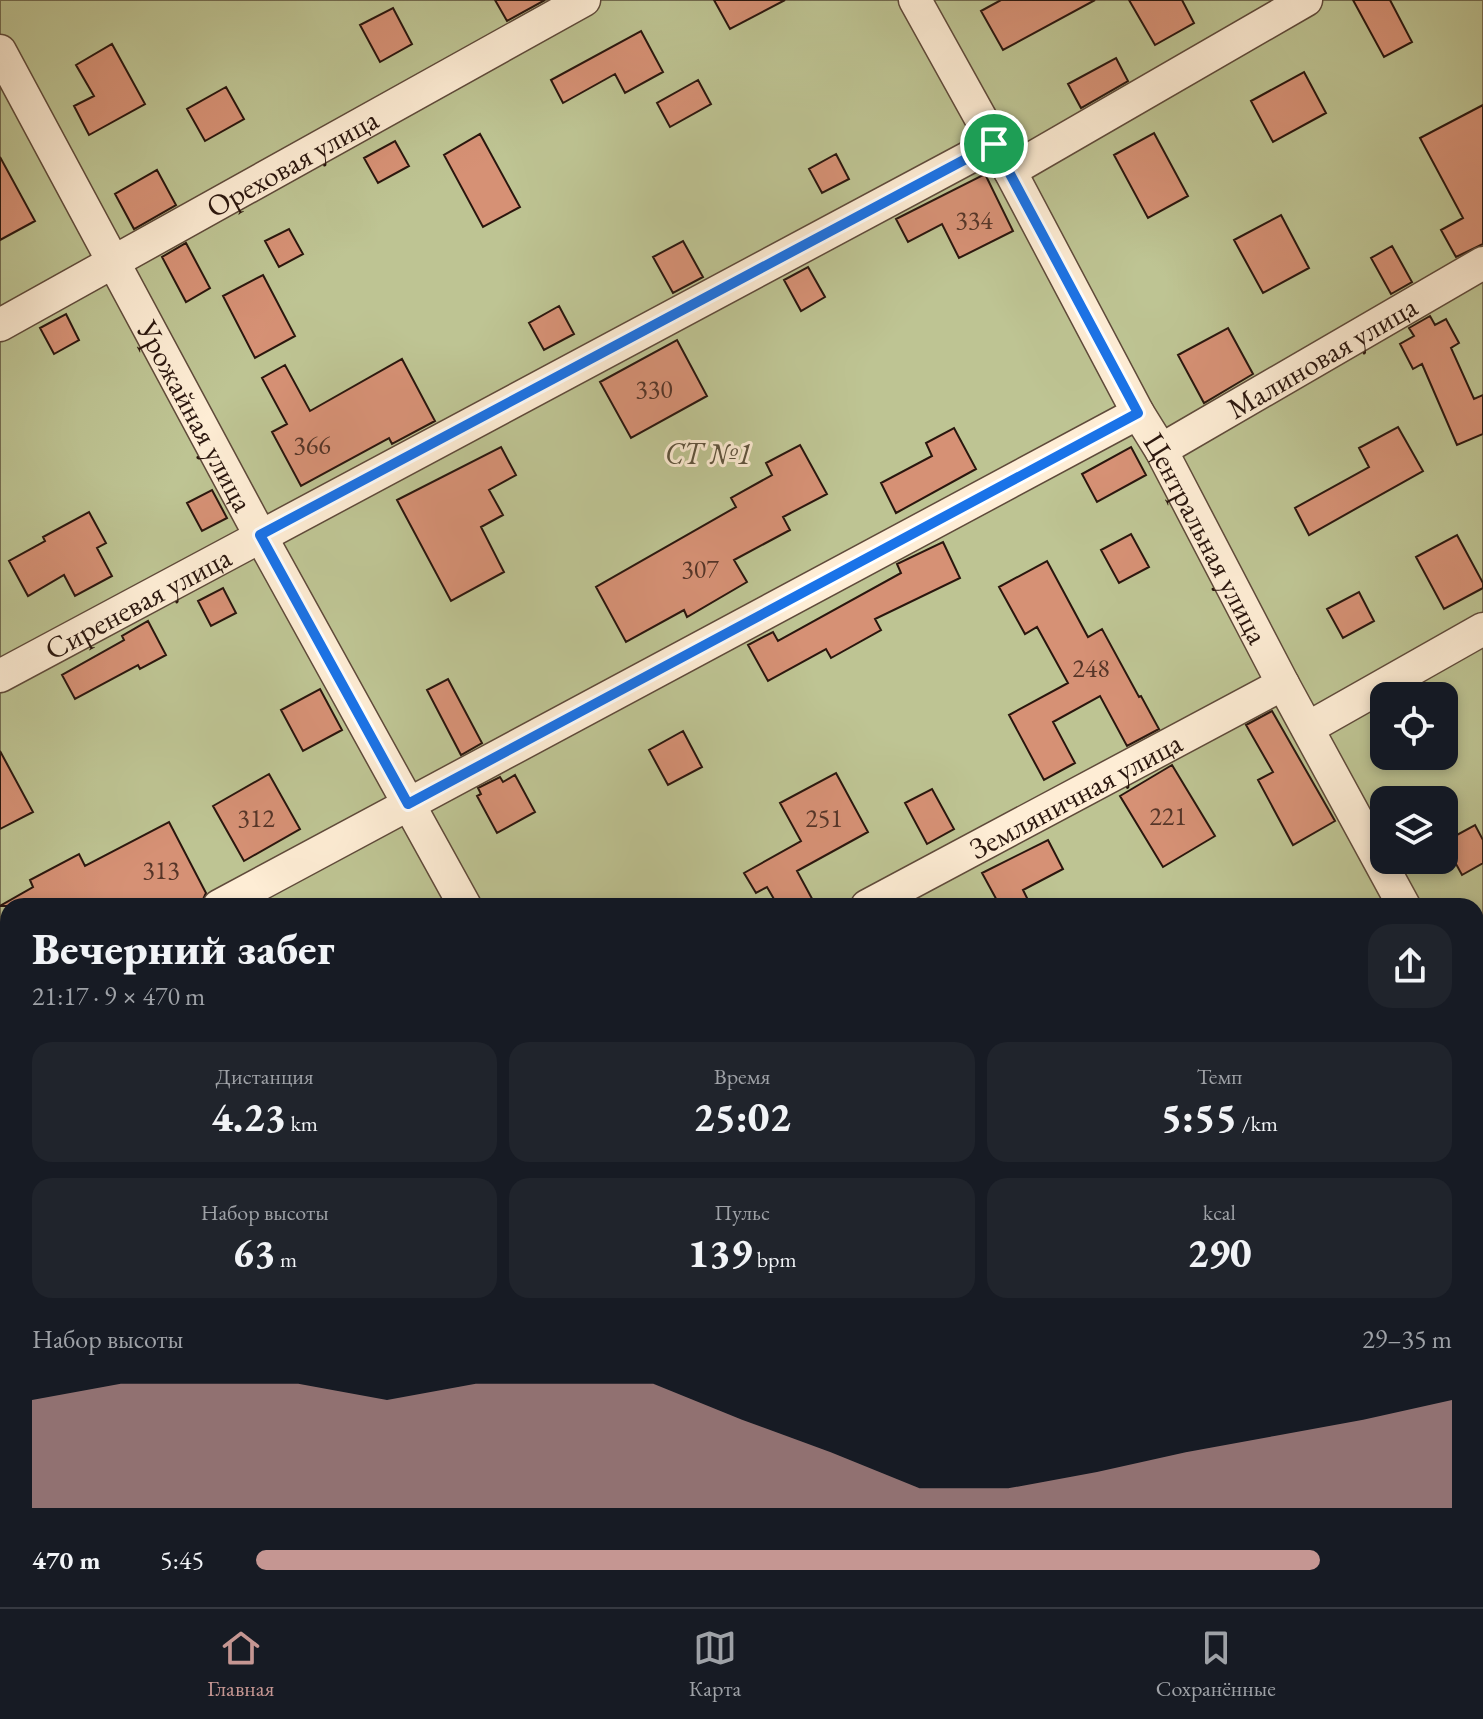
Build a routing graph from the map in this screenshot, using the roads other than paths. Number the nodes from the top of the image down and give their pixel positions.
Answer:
1 (584, 0) edge
2 (915, 0) edge
3 (1306, 0) edge
4 (0, 51) edge
5 (1002, 158) junction
6 (115, 261) junction
7 (1483, 263) edge
8 (0, 325) edge
9 (1138, 413) junction
10 (1161, 450) junction
11 (260, 535) junction
12 (1483, 629) edge
13 (0, 676) edge
14 (1283, 684) junction
15 (1308, 728) junction
16 (408, 804) junction
17 (234, 898) edge
18 (461, 898) edge
19 (882, 898) edge
20 (1400, 898) edge

1 - 6 street, Ореховая улица
2 - 5 street, Центральная улица
3 - 5 street, Сиреневая улица
4 - 6 street, Урожайная улица
5 - 9 street, Центральная улица
5 - 11 street, Сиреневая улица
6 - 8 street, Ореховая улица
6 - 11 street, Урожайная улица
7 - 10 street, Малиновая улица
9 - 10 street, Центральная улица
9 - 16 street
10 - 14 street, Центральная улица
11 - 13 street, Сиреневая улица
11 - 16 street, Урожайная улица
12 - 15 street
14 - 15 street, Центральная улица
14 - 19 street, Земляничная улица
15 - 20 street, Центральная улица
16 - 17 street
16 - 18 street, Урожайная улица

